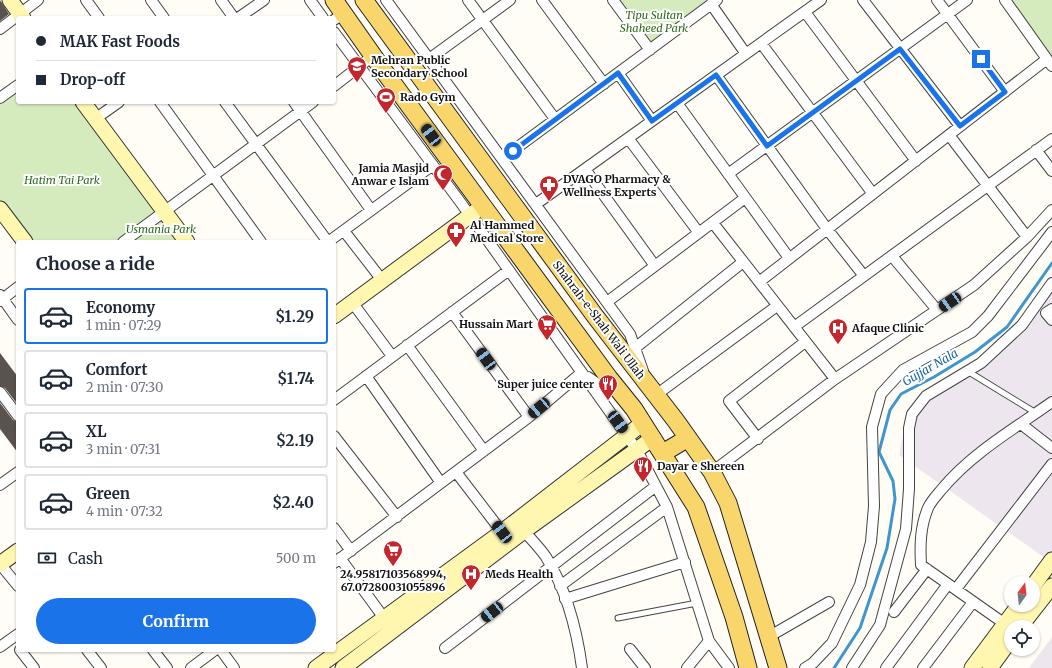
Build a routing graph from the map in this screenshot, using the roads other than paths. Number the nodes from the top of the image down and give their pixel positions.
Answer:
1 (10, 0) edge
2 (38, 0) edge
3 (86, 0) edge
4 (151, 0) edge
5 (221, 0) edge
6 (264, 0) edge
7 (310, 0) edge
8 (364, 0) edge
9 (386, 0) edge
10 (468, 0) edge
11 (510, 0) edge
12 (542, 0) edge
13 (613, 0) edge
14 (821, 0) edge
15 (863, 0) edge
16 (937, 0) edge
17 (967, 0) edge
18 (1005, 0) edge
19 (714, 2) edge
20 (337, 11) edge
21 (805, 12) junction
22 (948, 14) junction
23 (21, 16) edge
24 (98, 16) edge
25 (163, 16) edge
26 (233, 16) edge
27 (241, 16) edge
28 (322, 16) edge
29 (16, 19) edge
30 (483, 20) junction
31 (0, 29) edge
32 (336, 35) edge
33 (761, 43) junction
34 (900, 49) junction
35 (650, 50) junction
36 (402, 52) junction
37 (746, 54) junction
38 (429, 59) junction
39 (377, 61) junction
40 (1050, 63) edge
41 (360, 67) junction
42 (618, 73) junction
43 (716, 75) junction
44 (856, 81) junction
45 (604, 84) junction
46 (336, 85) edge
47 (16, 86) edge
48 (1005, 92) junction
49 (0, 98) edge
50 (677, 103) junction
51 (84, 104) edge
52 (116, 104) edge
53 (161, 104) edge
54 (227, 104) edge
55 (295, 104) edge
56 (310, 104) edge
57 (300, 111) junction
58 (813, 113) junction
59 (95, 119) junction
60 (555, 119) junction
61 (652, 121) junction
62 (960, 126) junction
63 (949, 135) junction
64 (628, 138) junction
65 (1052, 138) edge
66 (424, 140) junction
67 (256, 144) junction
68 (767, 146) junction
69 (1036, 150) junction
70 (503, 158) junction
71 (916, 161) junction
72 (433, 165) junction
73 (585, 169) junction
74 (1052, 171) edge
75 (728, 174) junction
76 (212, 176) junction
77 (988, 185) junction
78 (873, 194) junction
79 (745, 198) junction
80 (536, 204) junction
81 (0, 209) edge
82 (371, 210) junction
83 (476, 210) junction
84 (1052, 210) edge
85 (164, 212) junction
86 (713, 223) junction
87 (827, 229) junction
88 (344, 230) junction
89 (1052, 232) edge
90 (699, 233) junction
91 (1027, 238) junction
92 (23, 240) edge
93 (126, 240) edge
94 (185, 240) edge
95 (260, 240) edge
96 (327, 240) edge
97 (331, 240) edge
98 (892, 256) junction
99 (789, 258) junction
100 (743, 262) junction
101 (655, 266) junction
102 (509, 270) junction
103 (864, 276) junction
104 (382, 280) junction
105 (759, 282) junction
106 (1052, 283) edge
107 (16, 288) edge
108 (1, 298) edge
109 (352, 302) junction
110 (607, 302) junction
111 (777, 306) junction
112 (1052, 309) edge
113 (937, 310) junction
114 (452, 312) junction
115 (336, 314) edge
116 (16, 317) edge
117 (1052, 320) edge
118 (794, 327) junction
119 (805, 342) junction
120 (407, 345) junction
121 (635, 348) junction
122 (392, 356) junction
123 (969, 372) junction
124 (581, 373) junction
125 (366, 376) junction
126 (835, 379) junction
127 (652, 390) junction
128 (0, 392) edge
129 (624, 394) junction
130 (336, 398) edge
131 (1052, 402) edge
132 (16, 413) edge
133 (1036, 413) junction
134 (529, 417) junction
135 (643, 423) junction
136 (1021, 424) junction
137 (628, 435) junction
138 (653, 438) junction
139 (688, 438) junction
140 (758, 438) junction
141 (336, 439) edge
142 (1052, 448) edge
143 (637, 450) junction
144 (484, 451) junction
145 (663, 453) junction
146 (1052, 464) edge
147 (456, 472) junction
148 (712, 472) junction
149 (16, 473) edge
150 (1, 483) edge
151 (442, 483) junction
152 (656, 486) junction
153 (667, 507) junction
154 (397, 517) junction
155 (336, 531) edge
156 (524, 531) junction
157 (502, 532) junction
158 (351, 551) junction
159 (16, 552) edge
160 (1052, 560) edge
161 (337, 561) edge
162 (685, 562) junction
163 (0, 564) edge
164 (550, 566) junction
165 (927, 570) junction
166 (1040, 576) edge
167 (16, 584) edge
168 (560, 586) junction
169 (1052, 586) edge
170 (952, 587) junction
171 (565, 599) junction
172 (830, 602) dead end
173 (973, 602) junction
174 (697, 603) junction
175 (894, 612) dead end
176 (384, 618) junction
177 (618, 618) dead end
178 (1025, 620) edge
179 (1004, 623) edge
180 (1004, 625) edge
181 (14, 636) edge
182 (770, 636) junction
183 (710, 641) junction
184 (0, 647) edge
185 (445, 648) dead end
186 (630, 649) dead end
187 (1004, 649) edge
188 (21, 652) edge
189 (89, 652) edge
190 (155, 652) edge
191 (212, 652) edge
192 (222, 652) edge
193 (34, 668) edge
194 (101, 668) edge
195 (167, 668) edge
196 (191, 668) edge
197 (234, 668) edge
198 (316, 668) edge
199 (343, 668) edge
200 (582, 668) edge
201 (645, 668) edge
202 (687, 668) edge
203 (729, 668) edge
204 (748, 668) edge
205 (778, 668) edge
206 (805, 668) edge
207 (852, 668) edge
208 (886, 668) edge
209 (924, 668) edge
210 (972, 668) edge
211 (990, 668) edge

1 - 23 main road
2 - 23 street
3 - 24 street
4 - 25 street
5 - 26 street
6 - 27 street
7 - 28 street
8 - 36 main road, Shahrah-e-Shah Wali Ullah
9 - 38 street
10 - 30 street
11 - 30 street
12 - 45 street
13 - 35 street
14 - 21 street
15 - 34 street
16 - 22 street
17 - 22 street
18 - 40 street
19 - 35 street
19 - 37 street
20 - 39 main road
21 - 33 street
21 - 44 street
22 - 34 street
22 - 48 street
29 - 31 street
30 - 38 street
30 - 60 street
32 - 41 street
33 - 37 street
33 - 58 street
34 - 44 street
34 - 62 street
35 - 42 street
36 - 39 main road
36 - 127 main road, Shahrah-e-Shah Wali Ullah
37 - 43 street
38 - 70 street
39 - 41 street
39 - 66 main road
40 - 48 street
41 - 46 street
41 - 66 street
42 - 45 street
42 - 61 street
43 - 50 street
43 - 68 street
44 - 58 street
44 - 71 street
45 - 60 street
47 - 49 street
48 - 62 street
50 - 61 street
50 - 75 street
51 - 59 main road
52 - 59 street
53 - 76 street
54 - 67 street
55 - 57 street
56 - 57 street
57 - 67 street
57 - 82 street
58 - 68 street
58 - 78 street
59 - 85 main road
60 - 70 street
61 - 64 street
62 - 63 street
63 - 71 street
63 - 77 street
64 - 73 street
64 - 90 street
65 - 69 street
66 - 72 street
66 - 83 main road
67 - 76 street
67 - 96 street
68 - 75 street
68 - 87 street
69 - 74 street
69 - 77 street
70 - 80 street
71 - 78 street
72 - 82 street
72 - 83 street
73 - 80 street
73 - 101 street
75 - 79 street
76 - 85 street
76 - 95 street
77 - 91 street
77 - 98 street
78 - 87 street
79 - 86 street
79 - 99 street
80 - 110 street
81 - 92 main road
82 - 88 street
83 - 102 street
83 - 104 main road
83 - 129 main road
84 - 91 street
85 - 93 street
85 - 94 main road
86 - 90 street
86 - 100 street
87 - 99 street
87 - 103 street
88 - 97 street
88 - 104 street
89 - 206 street
90 - 101 street
91 - 113 street
98 - 103 street
98 - 113 street
99 - 105 street
100 - 105 street
100 - 121 street
101 - 110 street
102 - 114 street
102 - 124 street
103 - 118 street
104 - 109 main road
105 - 111 street
106 - 123 street
107 - 108 street
108 - 116 street
109 - 115 main road
109 - 122 street
110 - 121 street
111 - 118 street
111 - 127 street
112 - 117 street
113 - 126 street
114 - 120 street
114 - 134 street
118 - 119 street
119 - 126 street
119 - 140 street
120 - 122 street
120 - 144 street
121 - 127 street
122 - 125 street
123 - 133 lane
123 - 207 street
124 - 129 street
124 - 134 street
124 - 137 street
125 - 130 street
125 - 151 street
126 - 140 street
127 - 139 main road, Shahrah-e-Shah Wali Ullah
128 - 132 street
129 - 135 main road
131 - 133 street
133 - 136 street
134 - 144 street
135 - 137 main road
135 - 138 main road
136 - 142 street
136 - 165 street
137 - 143 street
137 - 157 main road
138 - 143 main road
138 - 145 main road
139 - 145 main road
139 - 148 main road, Shahrah-e-Shah Wali Ullah
140 - 148 street
141 - 154 street
143 - 152 street
143 - 156 main road
144 - 147 street
145 - 204 main road
146 - 170 street
147 - 151 street
147 - 157 street
148 - 182 main road, Shahrah-e-Shah Wali Ullah
149 - 150 street
151 - 154 street
152 - 153 street
152 - 164 street
153 - 162 street
153 - 168 street
154 - 158 street
155 - 158 street
156 - 164 street
156 - 199 main road
157 - 176 main road
158 - 161 street
159 - 163 main road
160 - 166 main road
161 - 176 street
162 - 171 street
162 - 174 street
163 - 167 street
164 - 168 street
164 - 185 street
165 - 170 street
165 - 175 street
168 - 171 street
169 - 178 main road
170 - 173 street
170 - 208 street
171 - 200 street
172 - 182 street
173 - 179 street
173 - 209 street
174 - 177 lane
174 - 183 street
176 - 198 main road
180 - 210 main road
181 - 184 street
182 - 205 main road, Shahrah-e-Shah Wali Ullah
183 - 202 street
183 - 203 street
186 - 201 street
187 - 211 main road
188 - 193 street
189 - 194 street
190 - 195 street
191 - 196 street
192 - 197 street

